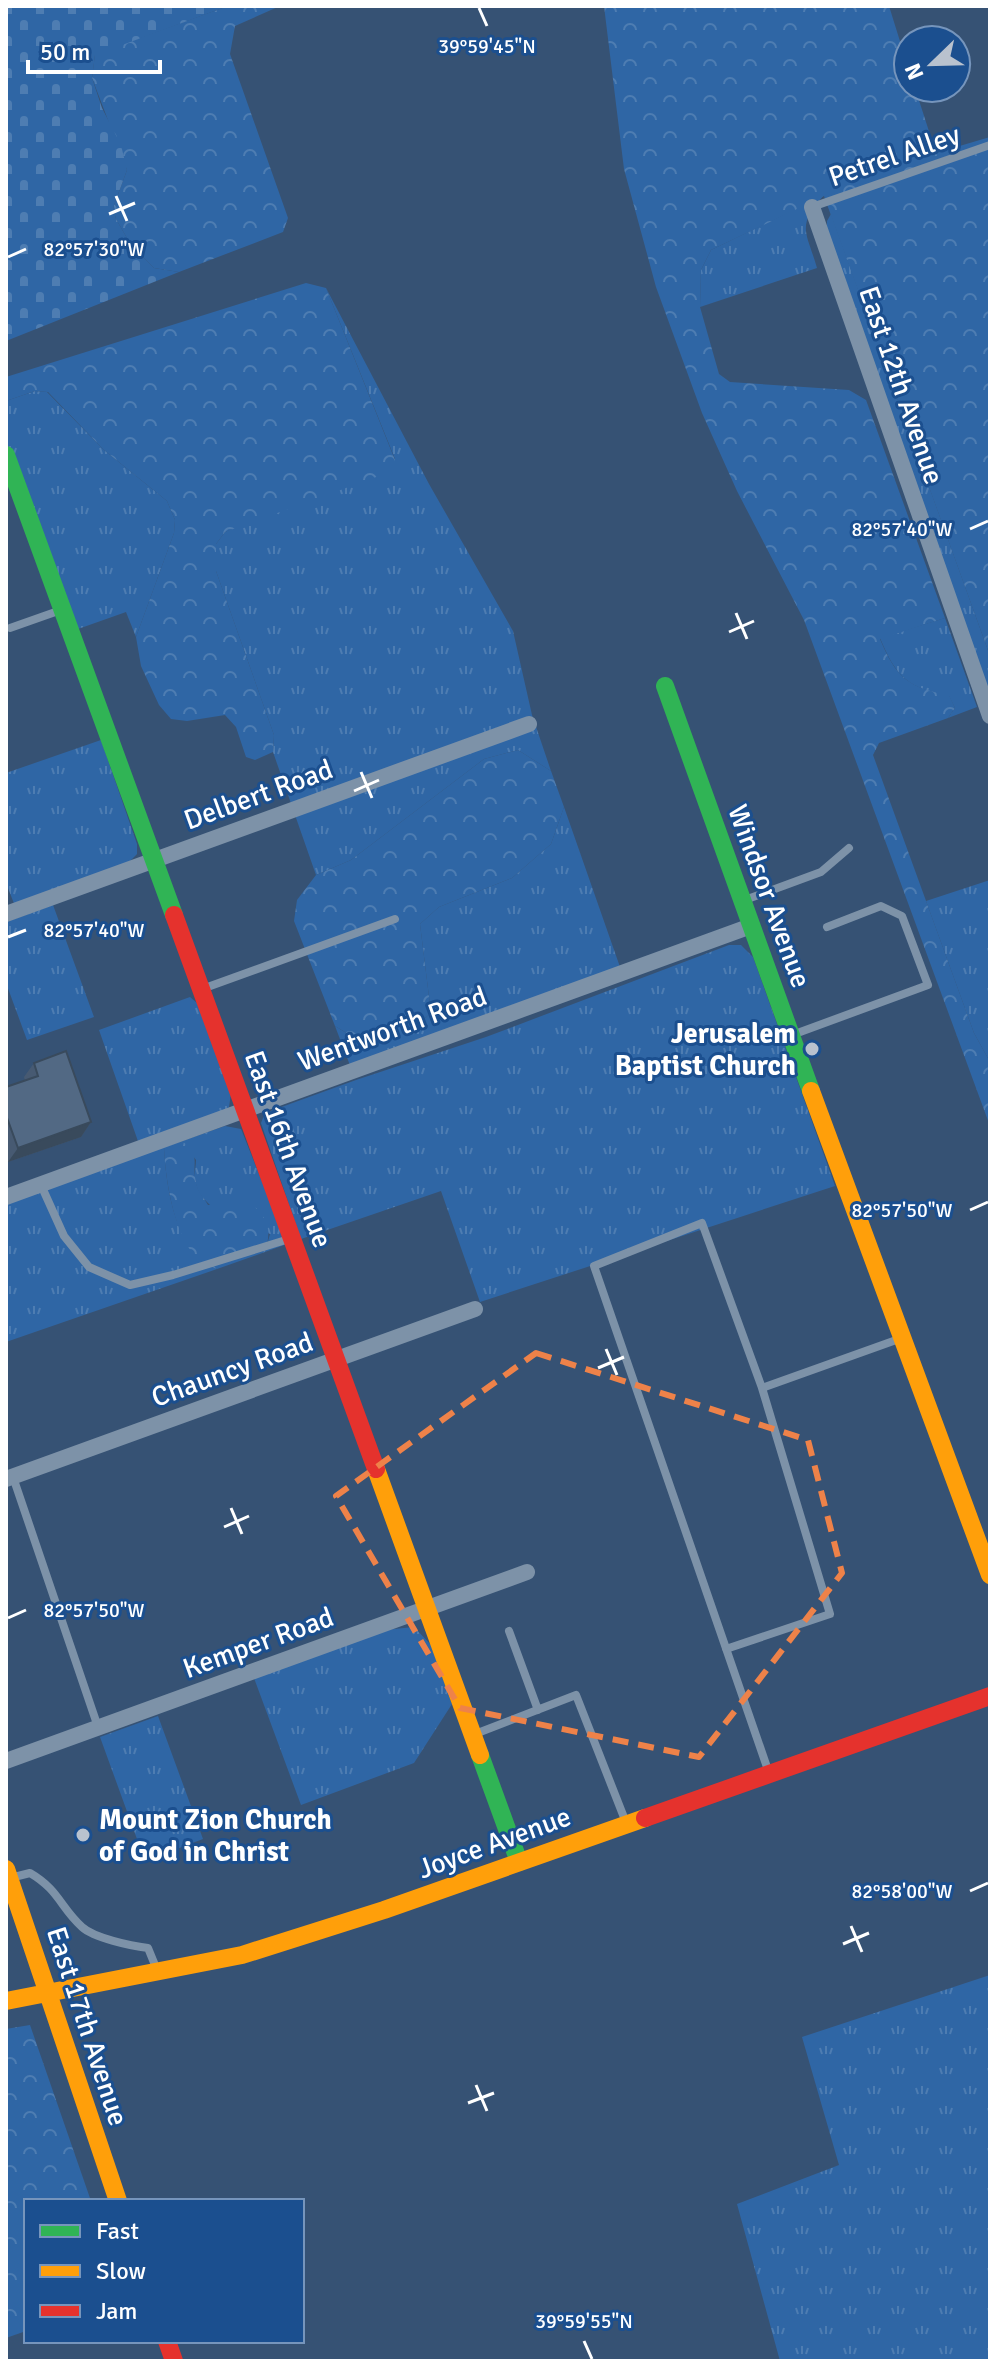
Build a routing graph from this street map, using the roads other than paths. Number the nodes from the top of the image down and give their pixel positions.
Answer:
1 (990, 145) edge
2 (812, 207) joint
3 (6, 455) edge
4 (62, 610) junction
5 (10, 628) dead end
6 (665, 686) dead end
7 (990, 716) edge
8 (529, 724) dead end
9 (849, 848) dead end
10 (154, 860) junction
11 (741, 901) junction
12 (6, 914) edge
13 (395, 919) dead end
14 (751, 926) junction
15 (827, 927) dead end
16 (201, 989) junction
17 (791, 1035) junction
18 (245, 1110) junction
19 (40, 1184) junction
20 (6, 1197) edge
21 (292, 1238) junction
22 (475, 1309) dead end
23 (903, 1338) junction
24 (336, 1359) junction
25 (762, 1388) junction
26 (10, 1478) edge
27 (527, 1572) dead end
28 (990, 1575) edge
29 (427, 1608) junction
30 (509, 1631) dead end
31 (726, 1649) junction
32 (990, 1696) edge
33 (538, 1710) junction
34 (99, 1728) junction
35 (473, 1735) junction
36 (6, 1761) edge
37 (770, 1775) junction
38 (627, 1825) junction
39 (519, 1862) junction
40 (8, 1874) edge
41 (158, 1973) junction
42 (49, 1994) junction
43 (6, 2001) edge
44 (117, 2199) edge

1 - 2 lane, Petrel Alley
2 - 7 street, East 12th Avenue
3 - 4 street, East 16th Avenue
4 - 5 lane
4 - 10 street, East 16th Avenue
6 - 11 street, Windsor Avenue
8 - 10 street, Delbert Road
9 - 11 lane
10 - 12 street, Delbert Road
10 - 16 street, East 16th Avenue
11 - 14 street, Windsor Avenue
13 - 16 lane
14 - 17 street, Windsor Avenue
14 - 18 street, Wentworth Road
15 - 17 lane
16 - 18 street, East 16th Avenue
17 - 23 street, Windsor Avenue
18 - 19 street, Wentworth Road
18 - 21 street, East 16th Avenue
19 - 20 street, Wentworth Road
19 - 21 lane
21 - 24 street, East 16th Avenue
22 - 24 street, Chauncy Road
23 - 25 lane
23 - 28 street, Windsor Avenue
24 - 26 street, Chauncy Road
24 - 29 street, East 16th Avenue
25 - 31 lane
25 - 31 lane
26 - 34 lane
27 - 29 street, Kemper Road
29 - 34 street, Kemper Road
29 - 35 street, East 16th Avenue
30 - 33 lane
31 - 37 lane
32 - 37 street, Joyce Avenue
33 - 35 lane
33 - 38 lane
34 - 36 street, Kemper Road
35 - 39 street, East 16th Avenue
37 - 38 street, Joyce Avenue
38 - 39 street, Joyce Avenue
39 - 41 street, Joyce Avenue
40 - 41 lane
40 - 42 street, East 17th Avenue
41 - 42 street, Joyce Avenue
42 - 43 street, Joyce Avenue
42 - 44 street, East 17th Avenue

